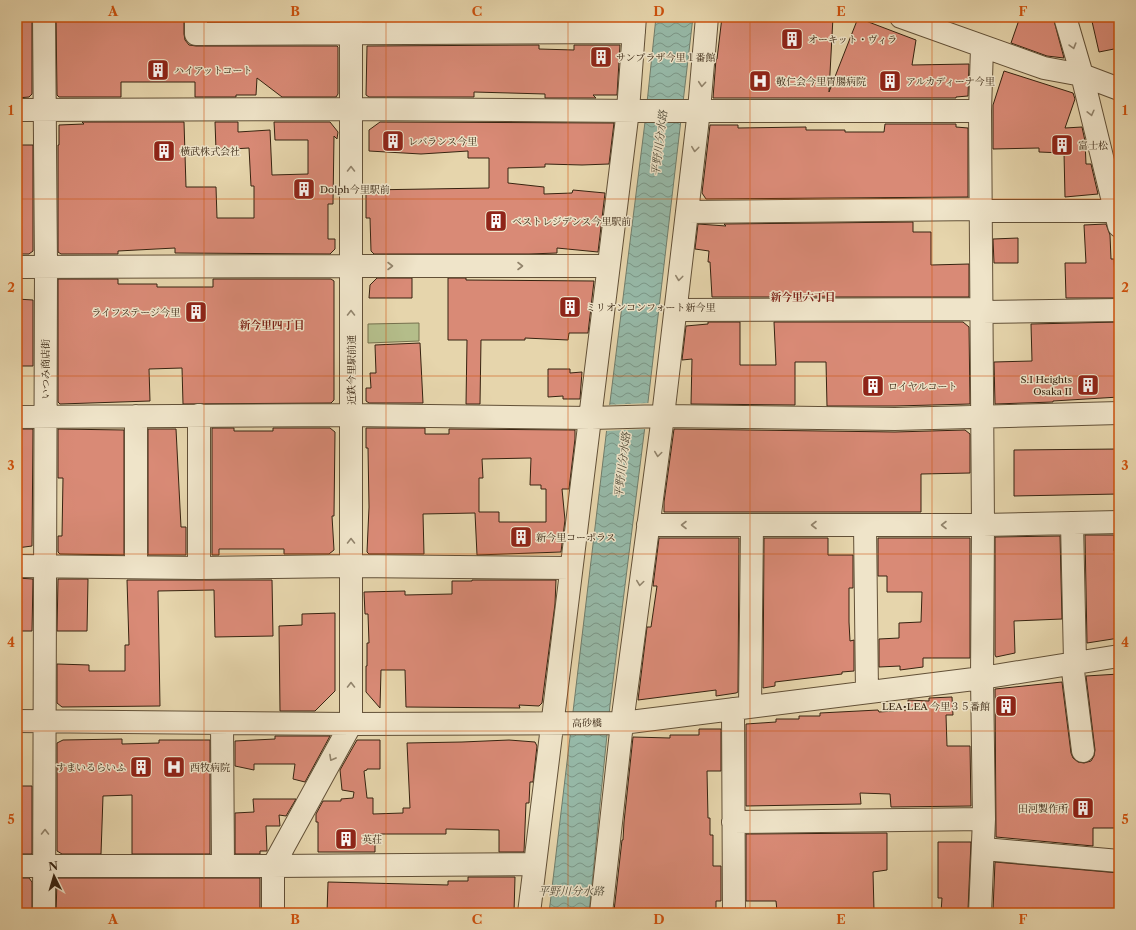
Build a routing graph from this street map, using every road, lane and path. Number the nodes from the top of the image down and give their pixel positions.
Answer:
1 (44, 17) edge
2 (196, 17) edge
3 (707, 17) edge
4 (901, 17) edge
5 (1065, 17) edge
6 (635, 24) edge
7 (351, 25) edge
8 (982, 47) junction
9 (1082, 75) junction
10 (1119, 88) edge
11 (351, 109) junction
12 (17, 110) edge
13 (44, 110) junction
14 (633, 111) junction
15 (696, 111) junction
16 (980, 111) junction
17 (981, 210) junction
18 (687, 212) junction
19 (1117, 218) edge
20 (352, 266) junction
21 (608, 266) junction
22 (17, 267) edge
23 (46, 268) junction
24 (676, 310) junction
25 (982, 310) junction
26 (1119, 310) edge
27 (1119, 413) edge
28 (199, 415) junction
29 (350, 415) junction
30 (136, 416) junction
31 (660, 416) junction
32 (17, 417) edge
33 (45, 417) junction
34 (983, 417) junction
35 (595, 418) junction
36 (1119, 522) edge
37 (1072, 523) junction
38 (648, 525) junction
39 (752, 525) junction
40 (865, 525) junction
41 (983, 525) junction
42 (17, 566) edge
43 (44, 566) junction
44 (351, 566) junction
45 (136, 567) junction
46 (199, 568) junction
47 (571, 568) junction
48 (1119, 656) edge
49 (1073, 662) junction
50 (982, 678) junction
51 (867, 692) junction
52 (741, 708) junction
53 (17, 721) edge
54 (44, 721) junction
55 (222, 722) junction
56 (622, 723) junction
57 (351, 724) junction
58 (552, 724) junction
59 (1084, 751) dead end
60 (984, 819) junction
61 (733, 822) junction
62 (984, 850) junction
63 (1119, 861) edge
64 (535, 864) junction
65 (17, 866) edge
66 (45, 866) junction
67 (222, 866) junction
68 (273, 866) junction
69 (44, 913) edge
70 (273, 913) edge
71 (529, 913) edge
72 (601, 913) edge
73 (734, 913) edge
74 (980, 913) edge

1 - 13 street, いつみ商店街
2 - 7 street
3 -> 15 street
4 - 8 street
5 -> 9 street
6 - 7 street
6 - 14 street
7 - 11 street, 近鉄今里駅前通
8 - 9 street
8 - 16 street
9 - 10 street
9 -> 19 street
11 - 13 street
11 - 14 street
20 -> 11 street, 近鉄今里駅前通
12 - 13 street
13 - 23 street, いつみ商店街
14 - 15 street
14 - 21 street
15 - 16 street
15 -> 18 street
16 - 17 street
17 - 18 street
17 - 19 street
17 - 25 street
18 -> 24 street
20 -> 21 street
20 - 23 street
29 -> 20 street, 近鉄今里駅前通
21 - 35 street
22 - 23 street
23 - 33 street, いつみ商店街
24 - 25 street
24 - 31 street
25 - 26 street
25 - 34 street
27 - 34 street
28 - 29 street
28 - 30 street
28 - 46 street
29 - 35 street
44 -> 29 street, 近鉄今里駅前通
30 - 33 street
30 - 45 street
31 - 34 street
31 - 35 street
31 -> 38 street
32 - 33 street
33 - 43 street, いつみ商店街
34 - 41 street
35 - 47 street
36 - 37 street
37 - 41 street
37 - 49 street
39 -> 38 street
38 -> 56 street
40 -> 39 street
39 - 52 street
41 -> 40 street
40 - 51 street
41 - 50 street
42 - 43 street
43 - 45 street
43 - 54 street, いつみ商店街
44 - 46 street
44 - 47 street
57 -> 44 street, 近鉄今里駅前通
45 - 46 street
47 - 58 street
48 - 49 street, 高砂橋
49 - 50 street, 高砂橋
49 - 59 street
50 - 51 street, 高砂橋
50 - 60 street
51 - 52 street, 高砂橋
52 - 56 street, 高砂橋
52 - 61 street
53 - 54 street, 高砂橋
54 - 55 street, 高砂橋
66 -> 54 street, いつみ商店街
55 - 57 street, 高砂橋
55 - 67 street
56 - 58 street, 高砂橋
56 - 72 street
57 - 58 street, 高砂橋
57 -> 68 street
58 - 64 street
60 - 61 street
60 - 62 street
61 - 73 street
62 - 63 street
62 - 74 street
64 - 68 street
64 - 71 street
65 - 66 street
66 - 67 street
66 - 69 street, いつみ商店街
67 - 68 street
68 - 70 street

